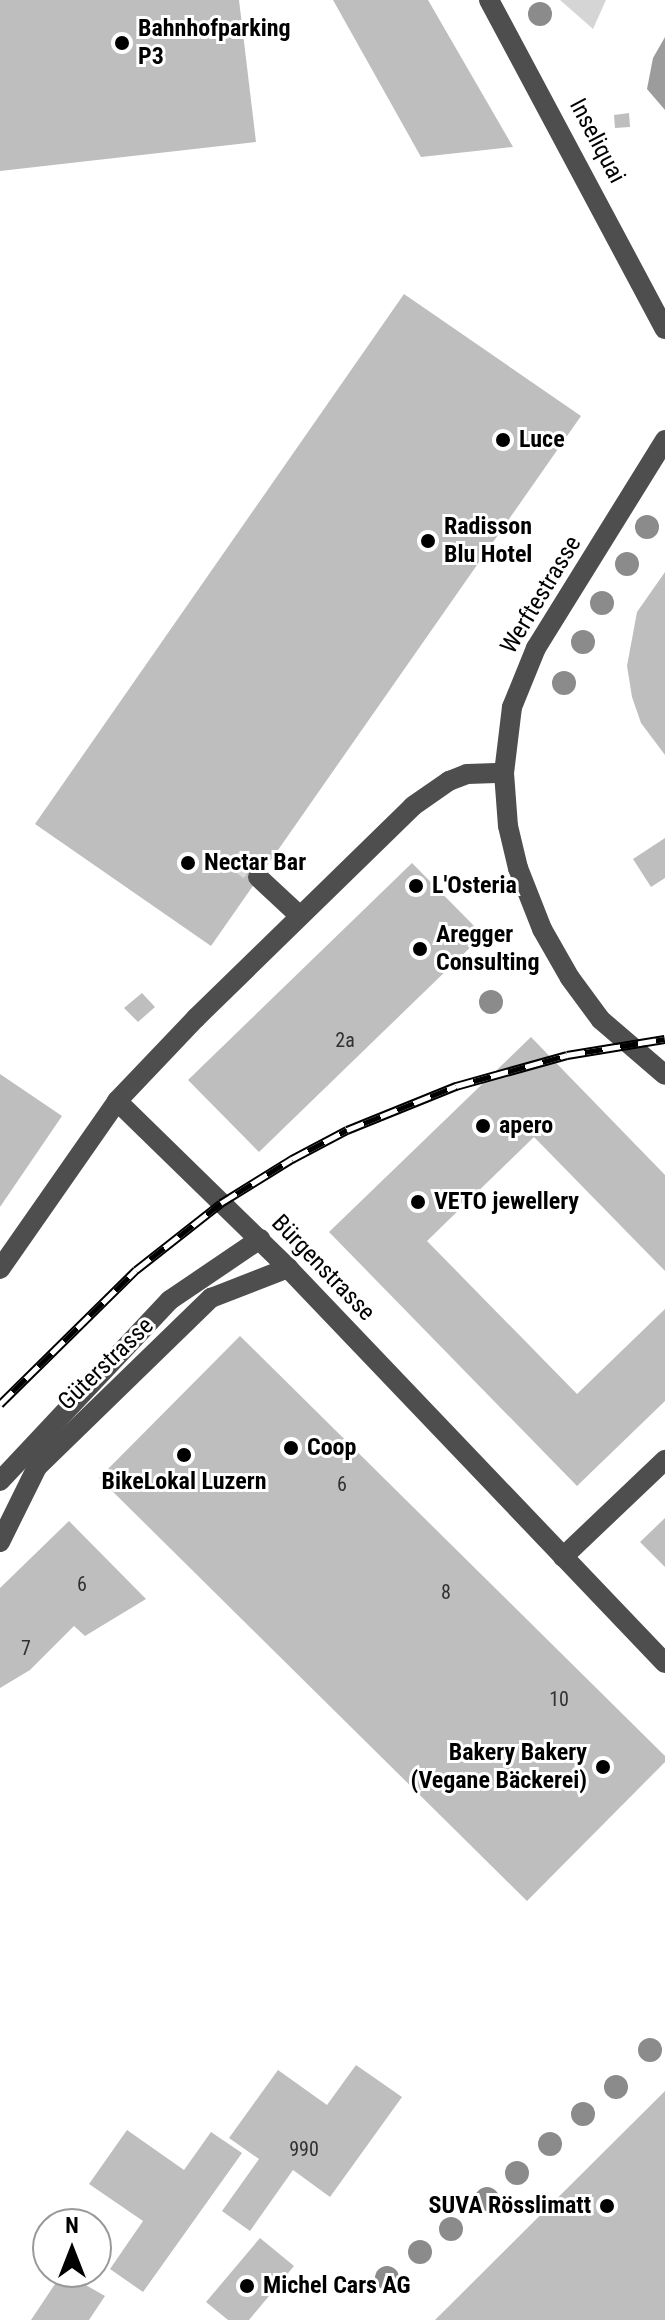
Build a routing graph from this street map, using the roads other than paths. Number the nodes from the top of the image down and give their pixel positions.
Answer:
1 (489, 0) edge
2 (665, 329) edge
3 (665, 440) edge
4 (504, 773) junction
5 (258, 877) tunnel mouth
6 (300, 916) junction
7 (665, 1075) edge
8 (117, 1101) junction
9 (260, 1239) junction
10 (288, 1268) junction
11 (0, 1269) edge
12 (665, 1460) edge
13 (0, 1481) edge
14 (0, 1542) edge
15 (563, 1557) junction
16 (665, 1663) edge

1 - 2 street, Inseliquai
3 - 4 street, Werftestrasse
4 - 6 street
4 - 7 street, Werftestrasse
5 - 6 street
6 - 8 street
8 - 9 street, Bürgenstrasse
8 - 11 street
9 - 10 street, Bürgenstrasse
9 - 13 street
10 - 14 street, Güterstrasse
10 - 15 street, Bürgenstrasse
12 - 15 street
15 - 16 street, Bürgenstrasse

